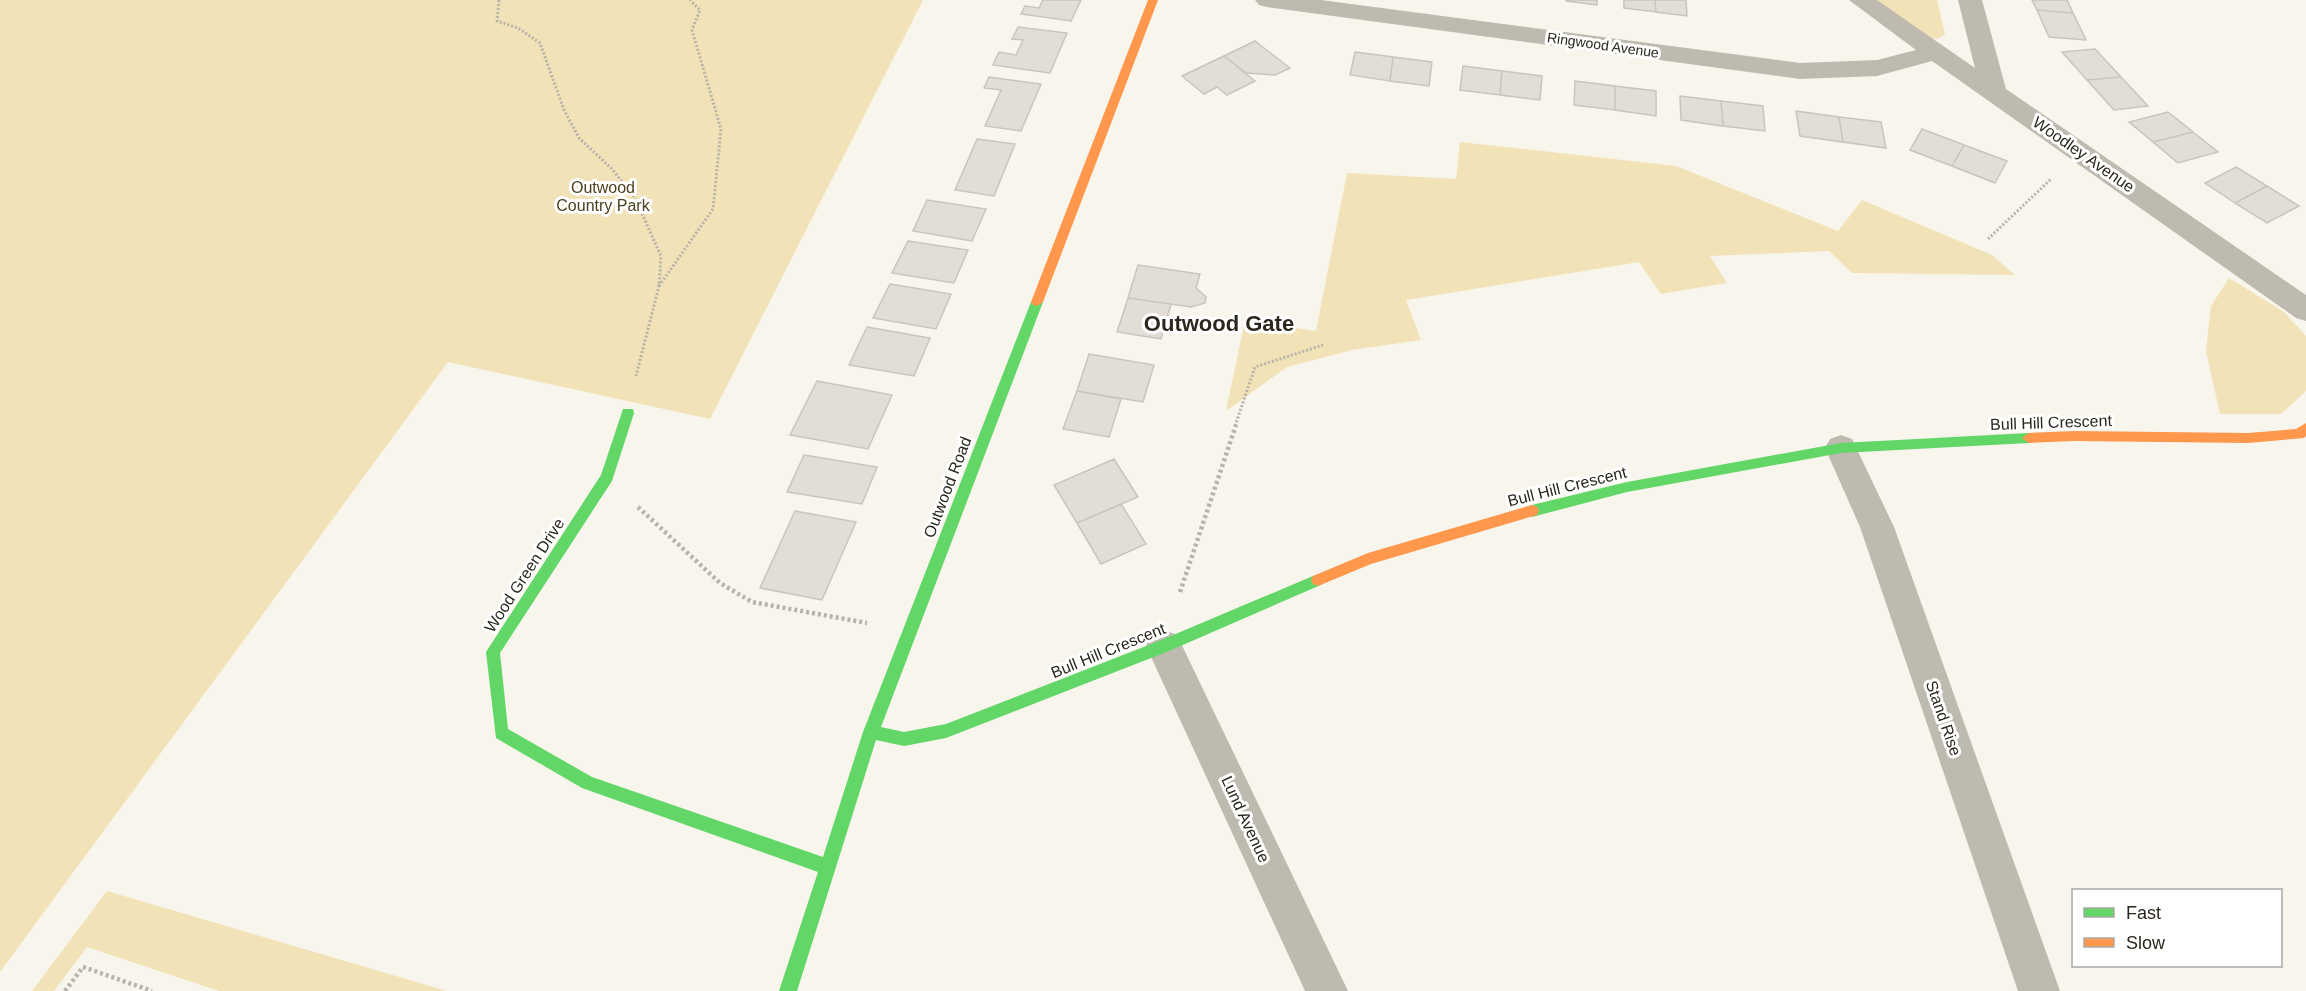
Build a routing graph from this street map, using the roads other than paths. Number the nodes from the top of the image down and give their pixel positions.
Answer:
1 (1153, 0) edge
2 (1267, 0) edge
3 (1861, 0) edge
4 (1970, 0) edge
5 (1938, 52) junction
6 (1994, 91) junction
7 (2306, 310) edge
8 (628, 414) road end
9 (2306, 428) edge
10 (1841, 448) junction
11 (1164, 646) junction
12 (871, 732) junction
13 (828, 867) junction
14 (788, 991) edge
15 (1328, 991) edge
16 (2039, 991) edge

1 - 12 street, Outwood Road
2 - 5 street, Ringwood Avenue
3 - 5 street, Woodley Avenue
4 - 6 street
5 - 6 street, Woodley Avenue
6 - 7 street, Woodley Avenue
8 - 13 street, Wood Green Drive
9 - 10 street, Bull Hill Crescent
10 - 11 street, Bull Hill Crescent
10 - 16 street, Stand Rise
11 - 12 street, Bull Hill Crescent
11 - 15 street, Lund Avenue
12 - 13 street, Outwood Road
13 - 14 street, Outwood Road

